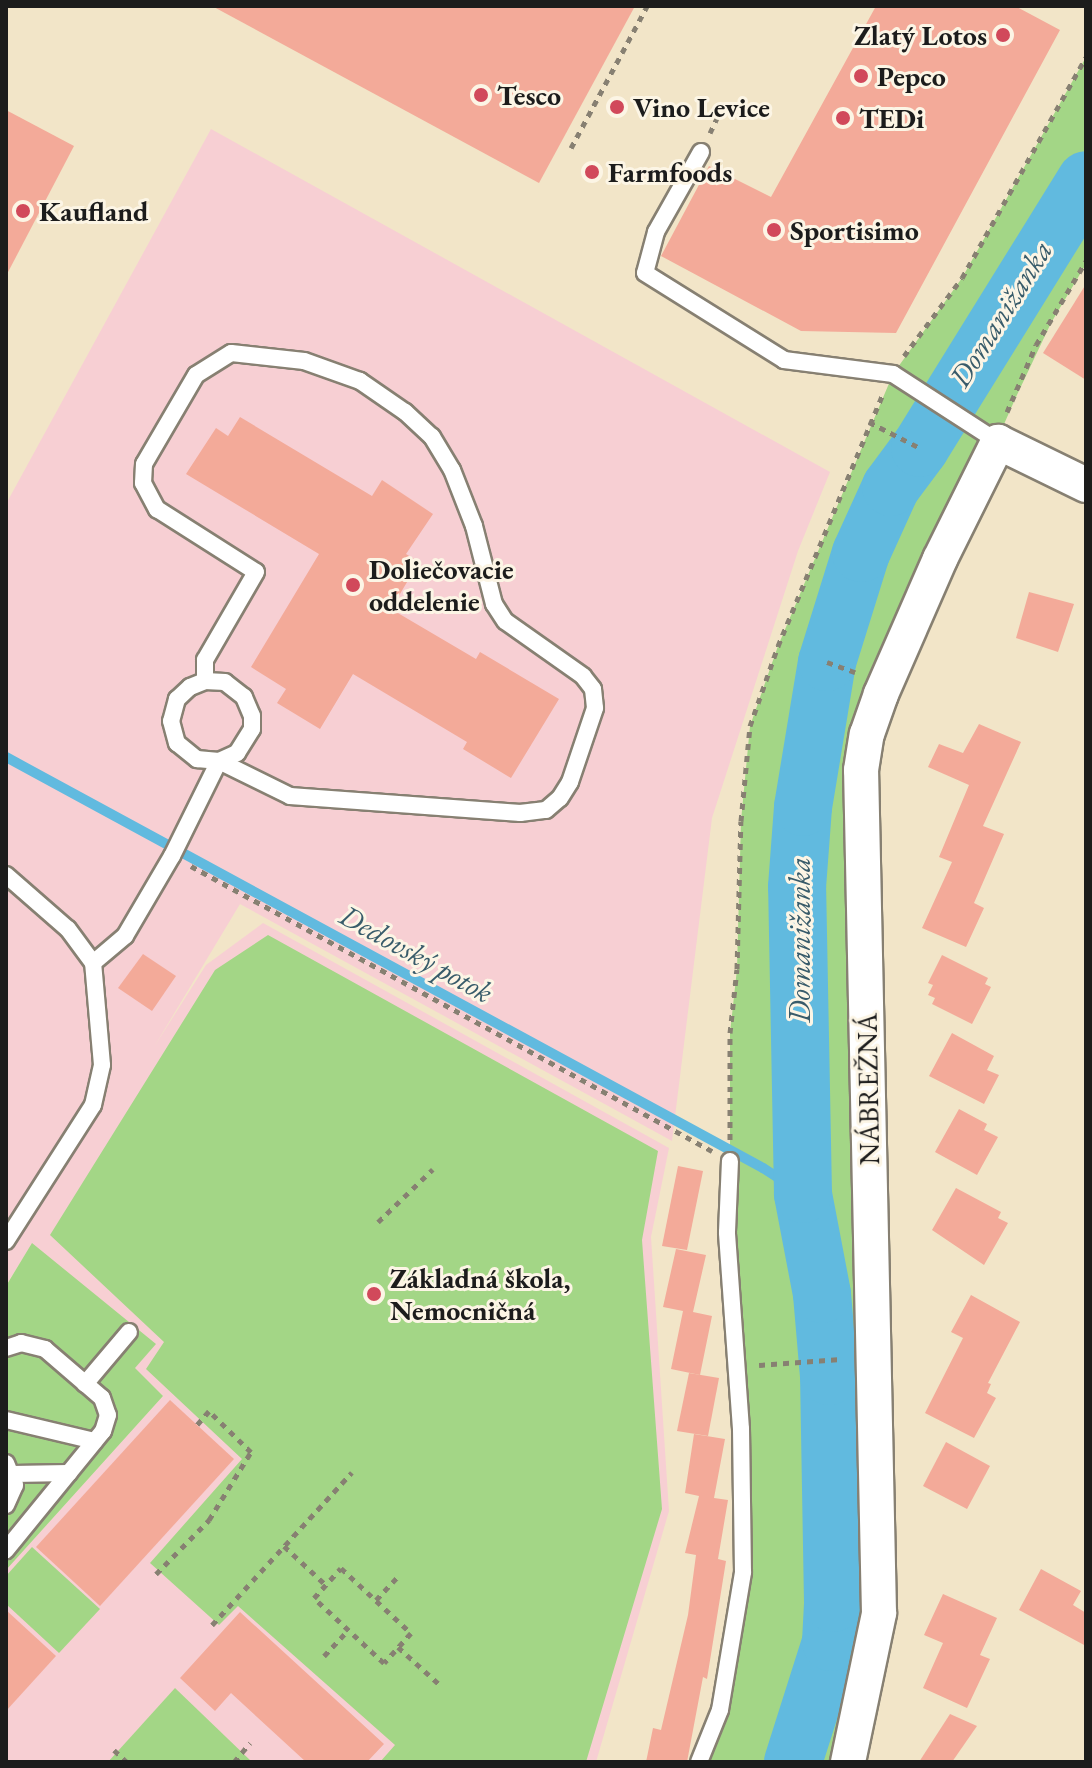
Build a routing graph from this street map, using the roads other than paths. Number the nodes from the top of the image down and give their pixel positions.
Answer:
1 (701, 152) dead end
2 (998, 442) junction
3 (1086, 485) edge
4 (205, 681) junction
5 (219, 761) junction
6 (6, 875) edge
7 (93, 963) junction
8 (730, 1161) road end
9 (6, 1241) edge
10 (129, 1332) dead end
11 (6, 1348) edge
12 (85, 1384) junction
13 (6, 1420) edge
14 (95, 1441) junction
15 (9, 1468) edge
16 (69, 1473) junction
17 (6, 1505) edge
18 (8, 1542) edge
19 (699, 1762) edge
20 (848, 1762) edge

1 - 2 lane
2 - 3 street
2 - 20 street, NÁBREŽNÁ
4 - 5 lane
4 - 5 lane
4 - 5 lane
5 - 7 lane
6 - 7 lane
7 - 9 lane
8 - 19 lane
10 - 12 lane
11 - 12 lane
12 - 14 lane
13 - 14 lane
14 - 16 lane
15 - 16 lane
15 - 17 lane
16 - 18 lane

